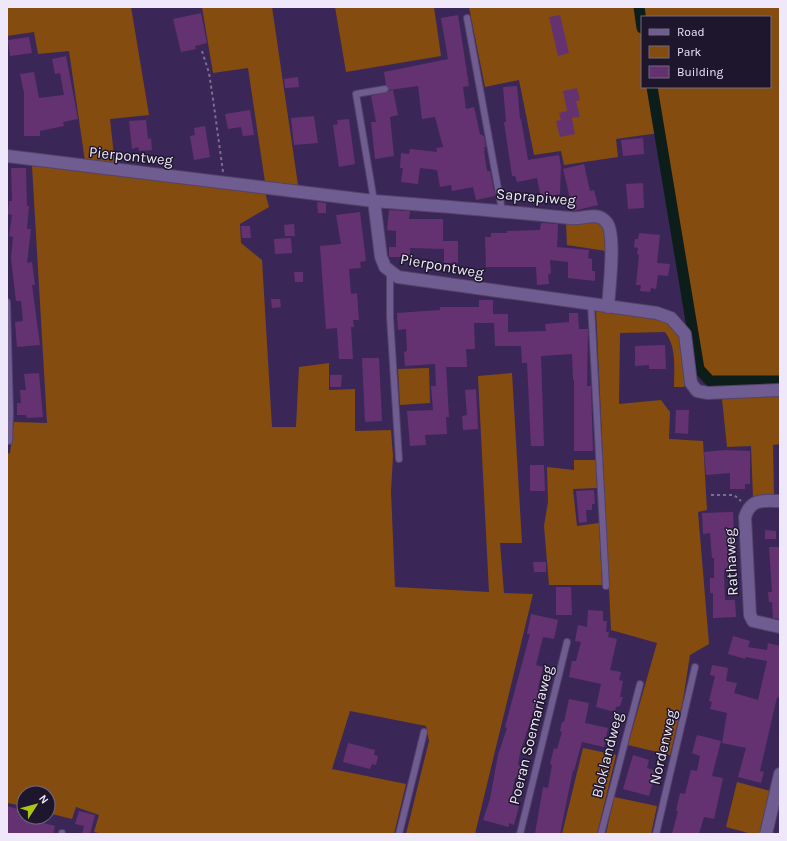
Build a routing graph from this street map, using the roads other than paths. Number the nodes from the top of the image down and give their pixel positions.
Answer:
1 (467, 18) dead end
2 (385, 89) dead end
3 (7, 156) edge
4 (374, 201) junction
5 (502, 210) junction
6 (390, 272) junction
7 (7, 302) edge
8 (592, 305) junction
9 (608, 307) junction
10 (780, 390) edge
11 (9, 441) dead end
12 (399, 459) dead end
13 (780, 501) edge
14 (606, 586) dead end
15 (780, 627) edge
16 (567, 642) dead end
17 (695, 667) dead end
18 (640, 684) dead end
19 (424, 732) dead end
20 (780, 774) edge
21 (399, 834) edge
22 (520, 834) edge
23 (601, 834) edge
24 (656, 834) edge
25 (766, 834) edge

1 - 5 lane
2 - 4 lane
3 - 4 street, Pierpontweg
4 - 5 street, Saprapiweg
4 - 6 street, Pierpontweg
5 - 9 street, Saprapiweg
6 - 8 street, Pierpontweg
6 - 12 lane
7 - 11 lane
8 - 9 street, Pierpontweg
8 - 14 lane
9 - 10 street, Pierpontweg
13 - 15 street, Rathaweg
16 - 22 lane, Poeran Soemariaweg
17 - 24 lane, Nordenweg
18 - 23 lane, Bloklandweg
19 - 21 lane
20 - 25 street

